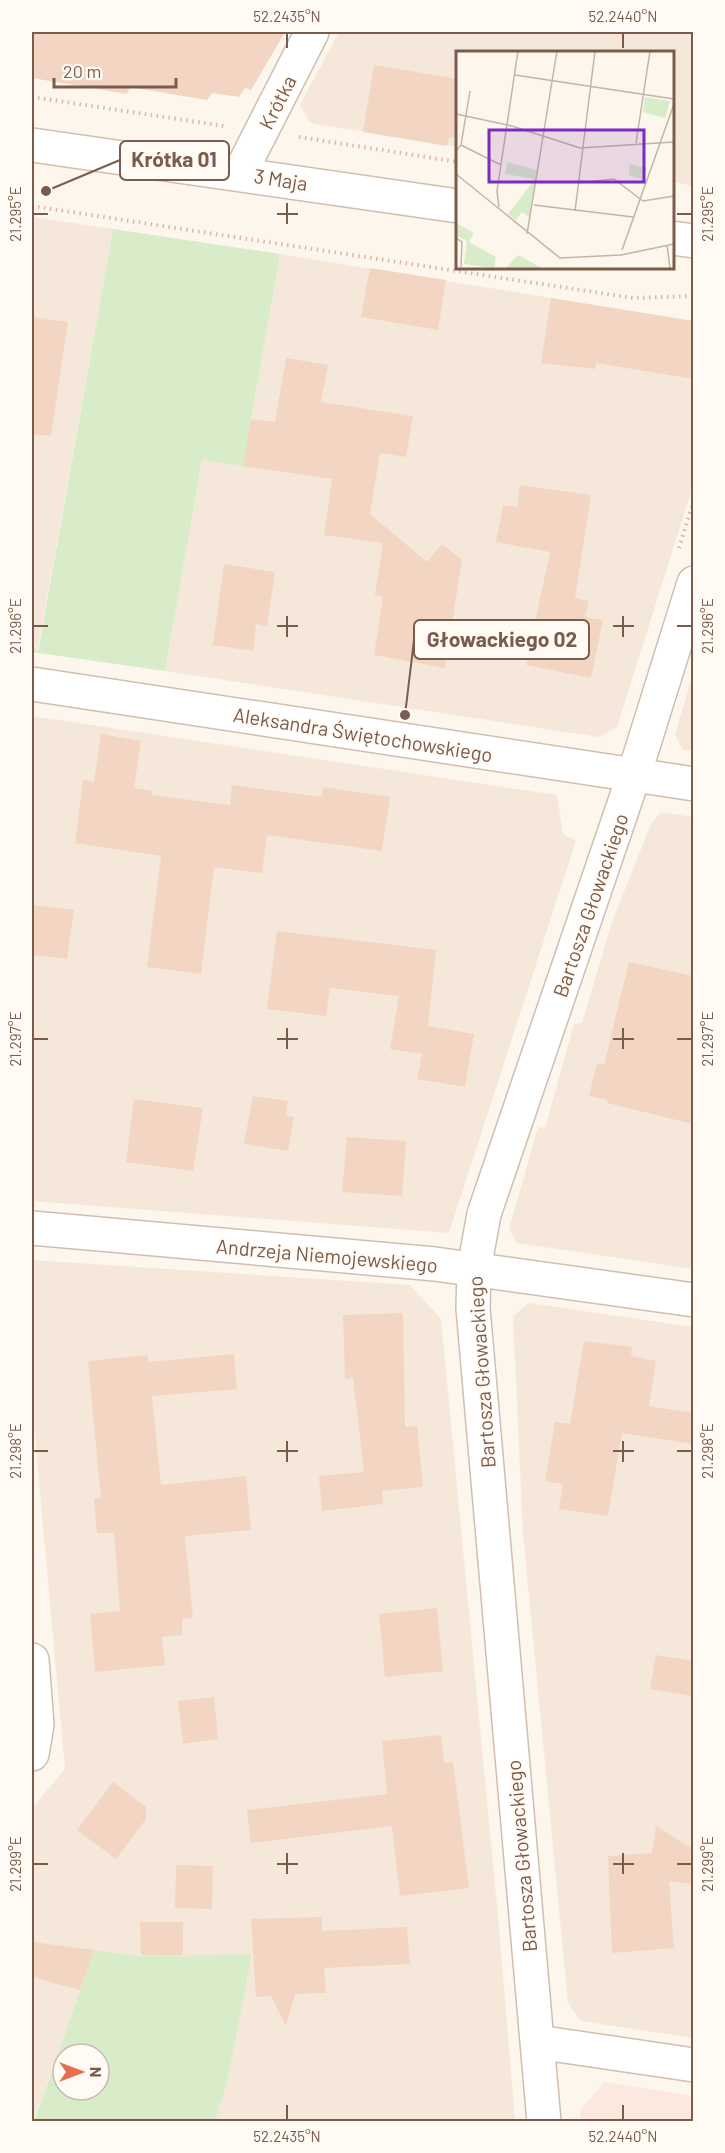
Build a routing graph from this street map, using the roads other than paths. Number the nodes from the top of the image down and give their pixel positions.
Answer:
1 (312, 32) edge
2 (32, 145) edge
3 (240, 173) junction
4 (456, 206) edge
5 (674, 238) edge
6 (693, 241) edge
7 (693, 583) edge
8 (32, 684) edge
9 (634, 775) junction
10 (693, 784) edge
11 (32, 1228) edge
12 (474, 1269) junction
13 (693, 1300) edge
14 (32, 1660) edge
15 (32, 1754) edge
16 (537, 2042) junction
17 (693, 2065) edge
18 (544, 2121) edge

1 - 3 street, Krótka
2 - 3 street, 3 Maja
3 - 4 street, 3 Maja
5 - 6 street
7 - 9 street, Bartosza Głowackiego
8 - 9 street, Aleksandra Świętochowskiego
9 - 10 street, Aleksandra Świętochowskiego
9 - 12 street, Bartosza Głowackiego
11 - 12 street, Andrzeja Niemojewskiego
12 - 13 street, Andrzeja Niemojewskiego
12 - 16 street, Bartosza Głowackiego
14 - 15 street
16 - 17 street
16 - 18 street, Bartosza Głowackiego

